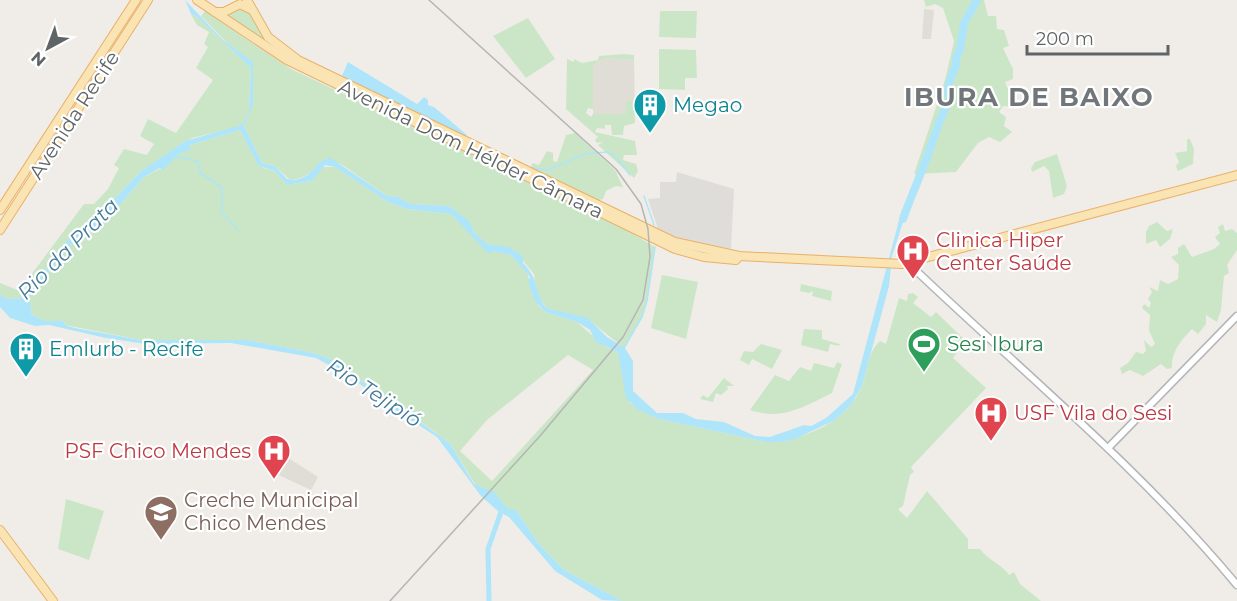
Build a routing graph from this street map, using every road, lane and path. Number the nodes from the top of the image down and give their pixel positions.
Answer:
1 (136, 0) edge
2 (148, 0) edge
3 (191, 0) edge
4 (197, 0) edge
5 (234, 0) edge
6 (247, 0) edge
7 (215, 12) junction
8 (252, 13) junction
9 (1237, 175) edge
10 (0, 210) edge
11 (0, 230) edge
12 (737, 257) junction
13 (908, 263) junction
14 (1237, 316) edge
15 (1108, 448) junction
16 (0, 530) edge
17 (1237, 585) edge
18 (53, 601) edge

1 - 10 main road, Avenida Recife
2 - 11 main road, Avenida Recife
3 - 7 main road, Avenida Dom Hélder Câmara
4 - 7 main road, Avenida Dom Hélder Câmara
5 - 7 main road
6 - 8 main road, Avenida Dom Hélder Câmara
7 - 8 main road
7 - 12 main road, Avenida Dom Hélder Câmara
8 - 12 main road, Avenida Dom Hélder Câmara
9 - 13 main road
12 - 13 main road
13 - 15 street
14 - 15 street
15 - 17 street
16 - 18 main road

